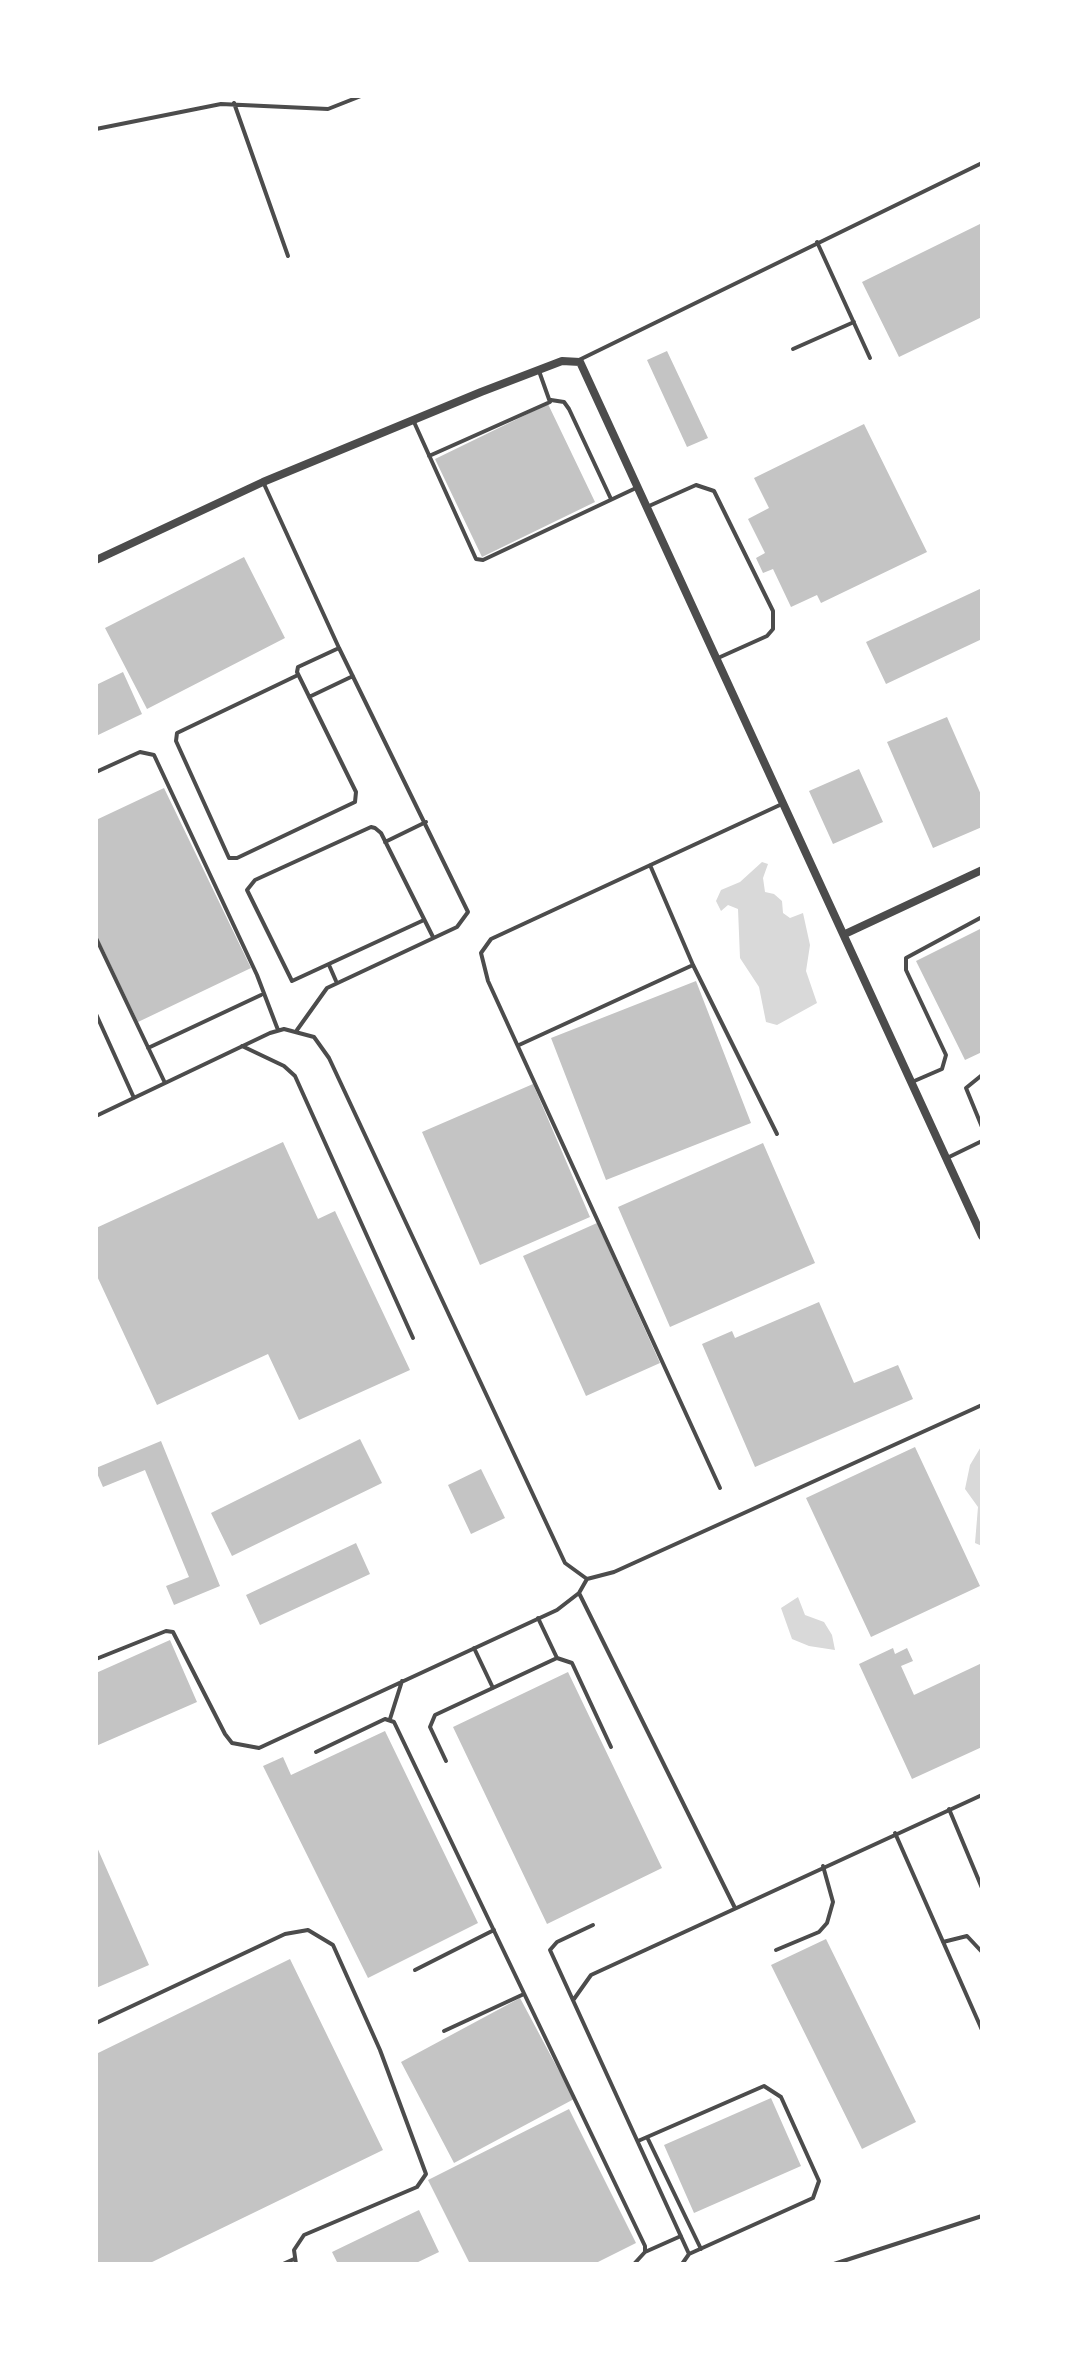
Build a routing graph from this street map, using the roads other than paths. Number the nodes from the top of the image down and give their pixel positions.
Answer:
1 (361, 96) edge
2 (234, 103) junction
3 (96, 129) edge
4 (982, 163) edge
5 (817, 242) junction
6 (288, 256) dead end
7 (854, 322) junction
8 (793, 349) dead end
9 (870, 358) dead end
10 (577, 361) junction
11 (538, 369) junction
12 (551, 400) junction
13 (414, 420) junction
14 (429, 456) junction
15 (263, 482) junction
16 (639, 486) junction
17 (612, 499) junction
18 (649, 506) junction
19 (96, 560) edge
20 (339, 648) junction
21 (718, 658) junction
22 (298, 675) junction
23 (353, 676) junction
24 (309, 697) junction
25 (96, 772) edge
26 (784, 803) junction
27 (426, 822) junction
28 (385, 842) junction
29 (650, 865) junction
30 (982, 870) edge
31 (982, 917) edge
32 (424, 920) junction
33 (845, 934) junction
34 (96, 938) edge
35 (433, 938) junction
36 (329, 965) junction
37 (693, 965) junction
38 (337, 982) junction
39 (262, 994) junction
40 (96, 1014) edge
41 (278, 1030) junction
42 (297, 1030) junction
43 (519, 1045) junction
44 (242, 1046) junction
45 (148, 1048) junction
46 (982, 1075) edge
47 (912, 1082) junction
48 (165, 1083) junction
49 (134, 1098) junction
50 (96, 1116) edge
51 (982, 1127) edge
52 (777, 1134) dead end
53 (982, 1141) edge
54 (947, 1158) junction
55 (982, 1236) edge
56 (413, 1338) dead end
57 (982, 1405) edge
58 (720, 1488) dead end
59 (587, 1579) junction
60 (579, 1593) junction
61 (538, 1618) junction
62 (474, 1648) junction
63 (557, 1658) junction
64 (96, 1659) edge
65 (402, 1681) junction
66 (493, 1688) junction
67 (390, 1719) junction
68 (611, 1747) dead end
69 (316, 1752) dead end
70 (446, 1761) dead end
71 (982, 1795) edge
72 (949, 1809) junction
73 (895, 1833) junction
74 (823, 1866) junction
75 (980, 1868) edge
76 (982, 1888) edge
77 (735, 1908) junction
78 (593, 1925) dead end
79 (494, 1930) junction
80 (943, 1942) junction
81 (776, 1950) dead end
82 (982, 1952) edge
83 (415, 1970) dead end
84 (524, 1994) junction
85 (574, 1999) junction
86 (96, 2023) edge
87 (982, 2030) edge
88 (444, 2031) dead end
89 (647, 2137) junction
90 (638, 2141) junction
91 (666, 2176) junction
92 (656, 2181) junction
93 (982, 2216) edge
94 (681, 2236) junction
95 (701, 2249) junction
96 (645, 2252) junction
97 (689, 2254) junction
98 (295, 2262) edge
99 (283, 2264) edge
100 (634, 2264) edge
101 (682, 2264) edge
102 (834, 2264) edge

1 - 2 lane
2 - 3 lane
2 - 6 lane
4 - 5 lane
5 - 7 lane
5 - 10 lane
7 - 8 lane
7 - 9 lane
10 - 11 street
10 - 16 street
11 - 12 lane
11 - 13 street
12 - 14 lane
12 - 17 lane
13 - 14 lane
13 - 15 street
14 - 17 lane
15 - 19 street
15 - 20 lane
16 - 17 lane
16 - 18 street
18 - 21 street
18 - 21 lane
20 - 22 lane
20 - 23 lane
21 - 26 street
22 - 24 lane
22 - 24 lane
23 - 24 lane
23 - 27 lane
25 - 39 lane
26 - 29 lane
26 - 33 street
27 - 28 lane
27 - 35 lane
28 - 32 lane
28 - 36 lane
29 - 37 lane
29 - 43 lane
30 - 33 street
31 - 47 lane
32 - 35 lane
32 - 36 lane
33 - 47 street
34 - 45 lane
35 - 38 lane
36 - 38 lane
37 - 43 lane
37 - 52 lane
38 - 42 lane
39 - 41 lane
39 - 45 lane
40 - 49 lane
41 - 42 lane
41 - 44 lane
42 - 59 lane
43 - 58 lane
44 - 48 lane
44 - 56 lane
45 - 48 lane
46 - 51 lane
47 - 54 street
48 - 49 lane
49 - 50 lane
53 - 54 lane
54 - 55 street
57 - 59 lane
59 - 60 lane
60 - 61 lane
60 - 77 lane
61 - 62 lane
61 - 63 lane
62 - 65 lane
62 - 66 lane
63 - 66 lane
63 - 68 lane
64 - 65 lane
65 - 67 lane
66 - 70 lane
67 - 69 lane
67 - 79 lane
71 - 72 lane
72 - 73 lane
72 - 75 lane
73 - 74 lane
73 - 80 lane
74 - 77 lane
74 - 81 lane
75 - 76 lane
77 - 85 lane
78 - 85 lane
79 - 83 lane
79 - 84 lane
80 - 82 lane
80 - 87 lane
84 - 88 lane
84 - 96 lane
85 - 90 lane
86 - 98 lane
89 - 90 lane
89 - 91 lane
89 - 95 lane
90 - 92 lane
91 - 92 lane
91 - 95 lane
92 - 94 lane
93 - 102 lane
94 - 96 lane
94 - 97 lane
95 - 97 lane
96 - 100 lane
97 - 101 lane
98 - 99 lane

